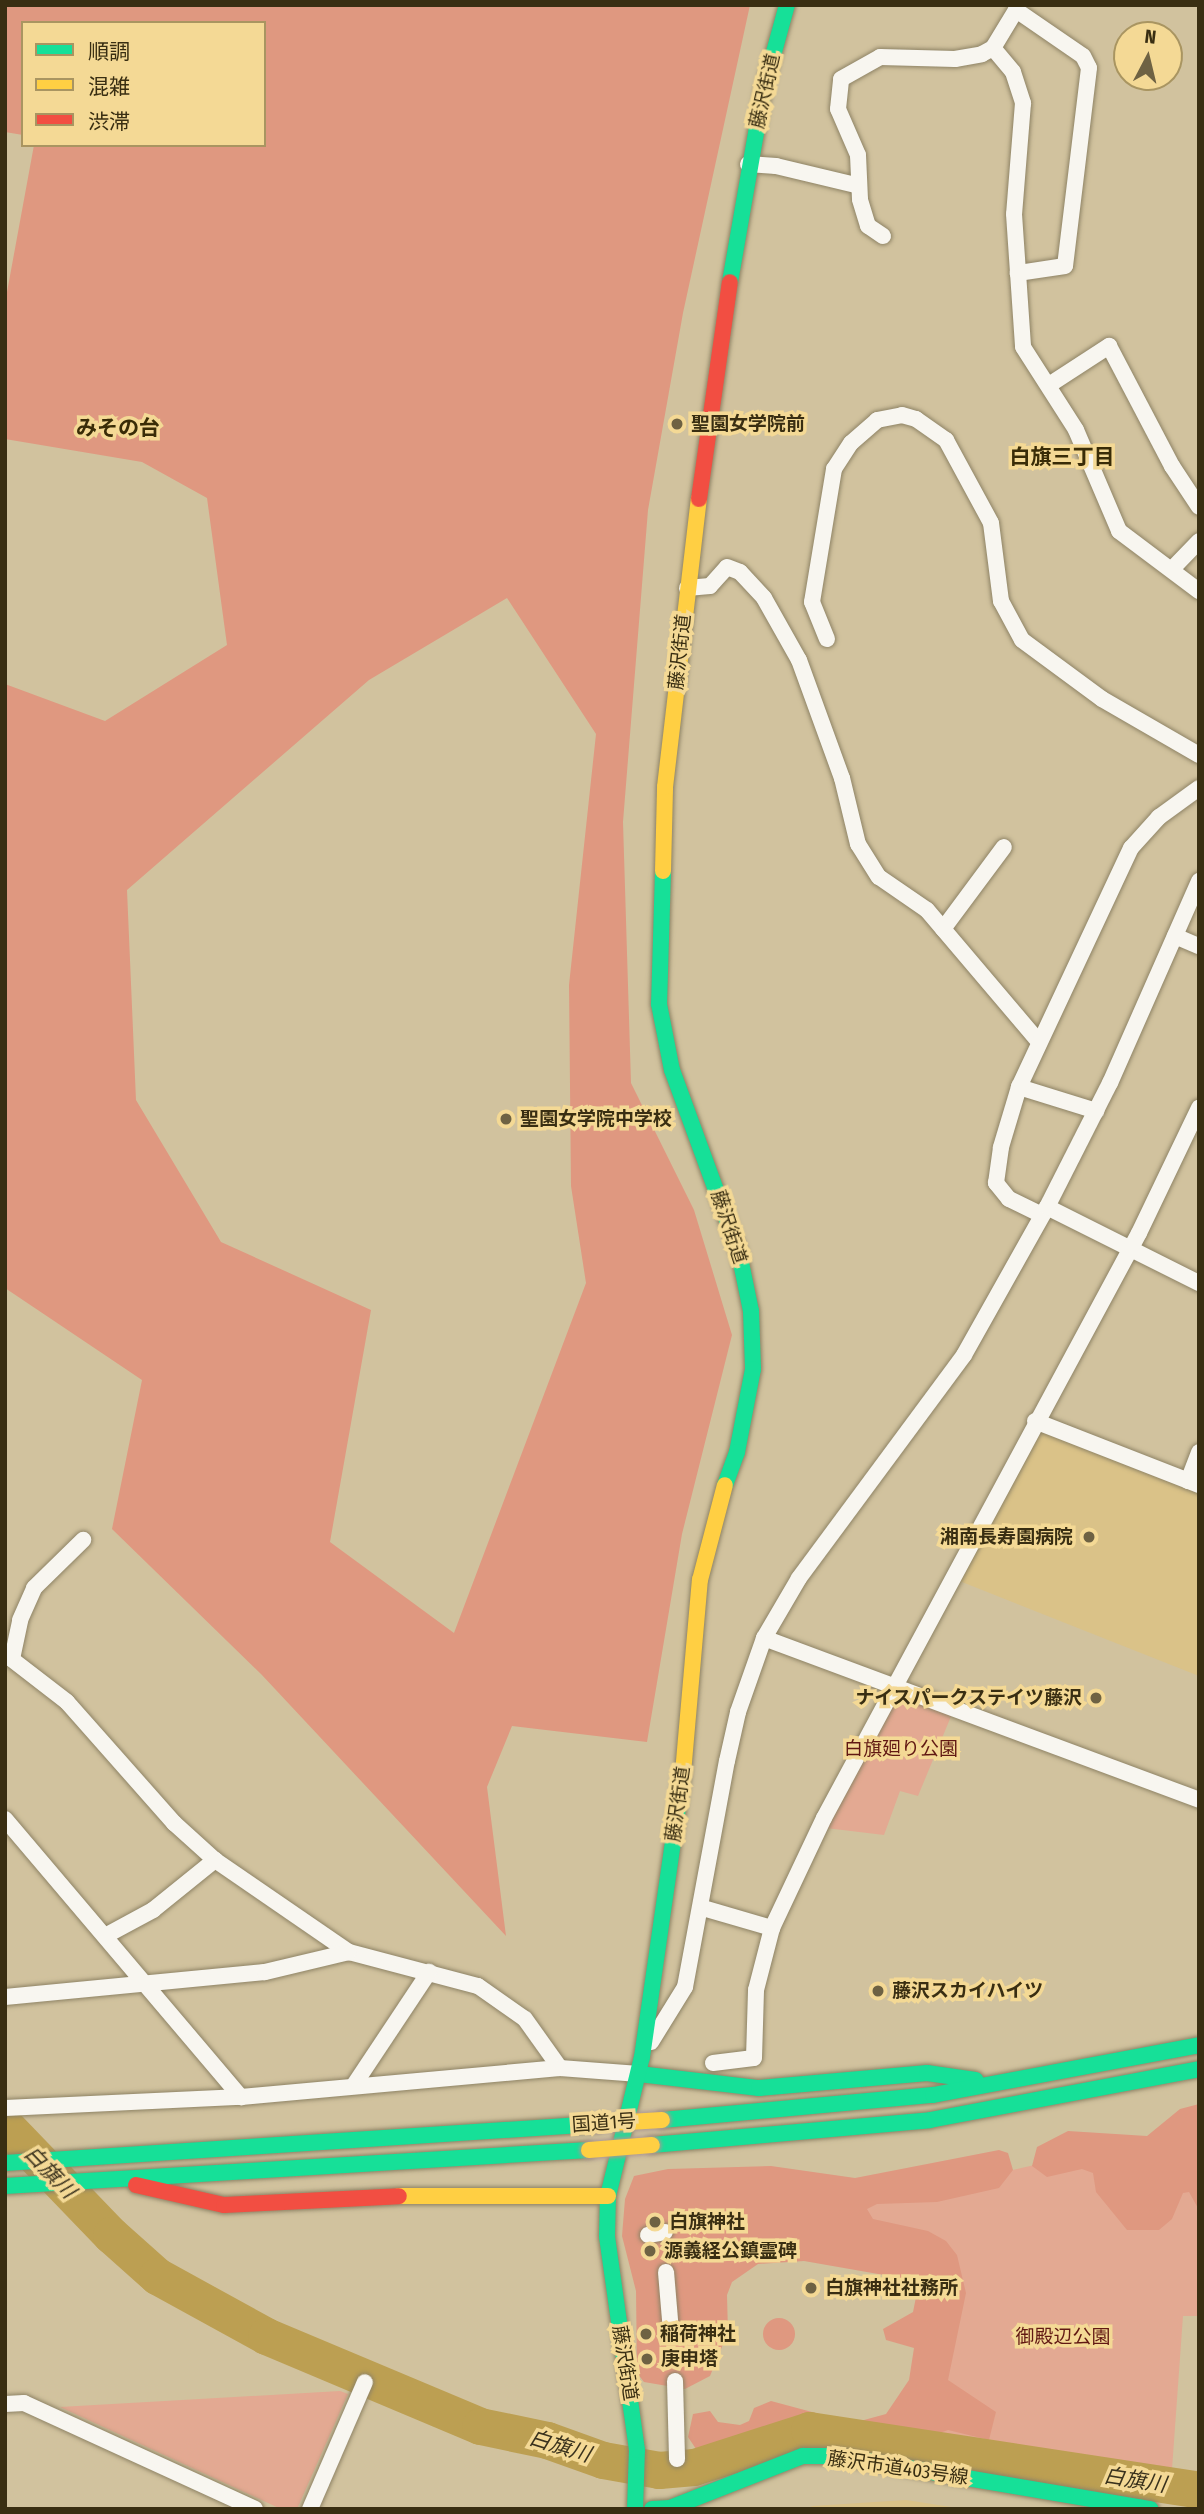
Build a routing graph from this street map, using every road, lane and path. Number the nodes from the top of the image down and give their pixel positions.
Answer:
1 (786, 5) edge
2 (993, 48) junction
3 (748, 164) junction
4 (859, 186) junction
5 (883, 236) dead end
6 (1018, 273) junction
7 (1049, 385) junction
8 (1199, 507) edge
9 (1199, 541) edge
10 (1172, 569) junction
11 (687, 588) junction
12 (1199, 591) edge
13 (827, 639) dead end
14 (1199, 755) edge
15 (1199, 788) edge
16 (1004, 847) dead end
17 (1199, 881) edge
18 (943, 929) junction
19 (1175, 936) junction
20 (1199, 946) edge
21 (1039, 1042) junction
22 (1018, 1087) junction
23 (1199, 1108) edge
24 (1096, 1111) junction
25 (1045, 1211) junction
26 (1128, 1248) junction
27 (1199, 1283) edge
28 (1035, 1421) junction
29 (1199, 1452) edge
30 (1193, 1483) edge
31 (83, 1540) dead end
32 (764, 1638) junction
33 (9, 1656) edge
34 (893, 1687) junction
35 (1199, 1800) edge
36 (5, 1819) edge
37 (215, 1860) junction
38 (703, 1908) junction
39 (772, 1928) junction
40 (105, 1936) junction
41 (349, 1952) junction
42 (429, 1972) junction
43 (145, 1985) junction
44 (5, 1997) edge
45 (1199, 2045) edge
46 (642, 2056) junction
47 (713, 2063) dead end
48 (560, 2068) junction
49 (1199, 2069) edge
50 (639, 2074) junction
51 (354, 2085) junction
52 (1005, 2085) junction
53 (5, 2094) edge
54 (241, 2097) junction
55 (13, 2108) edge
56 (5, 2163) edge
57 (117, 2179) junction
58 (5, 2186) edge
59 (608, 2196) junction
60 (666, 2272) dead end
61 (671, 2332) dead end
62 (675, 2381) dead end
63 (365, 2382) dead end
64 (5, 2404) edge
65 (677, 2459) dead end
66 (255, 2509) edge
67 (310, 2509) edge
68 (635, 2509) edge
69 (652, 2509) edge
70 (1152, 2509) edge

1 - 3 main road, 藤沢街道
2 - 4 street
2 - 6 street
2 - 6 street
3 - 4 street
3 - 11 main road, 藤沢街道
4 - 5 street
6 - 7 street
7 - 8 street
7 - 10 street
9 - 10 street
10 - 12 street
11 - 18 street
11 - 46 main road, 藤沢街道
13 - 14 street
15 - 21 street
16 - 18 street
17 - 19 street
18 - 21 street
19 - 20 street
19 - 24 street
21 - 22 street
22 - 24 street
22 - 25 street
23 - 26 street
24 - 25 street
25 - 26 street
25 - 32 street
26 - 27 street
26 - 28 street
28 - 30 street
28 - 34 street
29 - 30 street
31 - 33 street
32 - 34 street
32 - 38 street
33 - 37 street
34 - 35 street
34 - 39 street
36 - 40 street
37 - 40 street
37 - 41 street
38 - 39 street
38 - 46 street
39 - 47 street
40 - 43 street
41 - 42 street
41 - 43 street
42 - 48 street
42 - 51 street
43 - 44 street
43 - 54 street
45 - 52 main road, 国道1号
46 - 50 main road, 藤沢街道
48 - 50 street
48 - 51 street
49 - 57 main road, 国道1号, bridge
50 - 52 main road
50 - 59 main road, 藤沢街道
51 - 54 street
52 - 56 main road, 国道1号, bridge
53 - 55 street
54 - 55 street
57 - 58 main road, 国道1号
57 - 59 main road
59 - 68 main road, 藤沢街道
60 - 61 street
62 - 65 street
63 - 67 street
64 - 66 street
69 - 70 main road, 藤沢市道403号線

